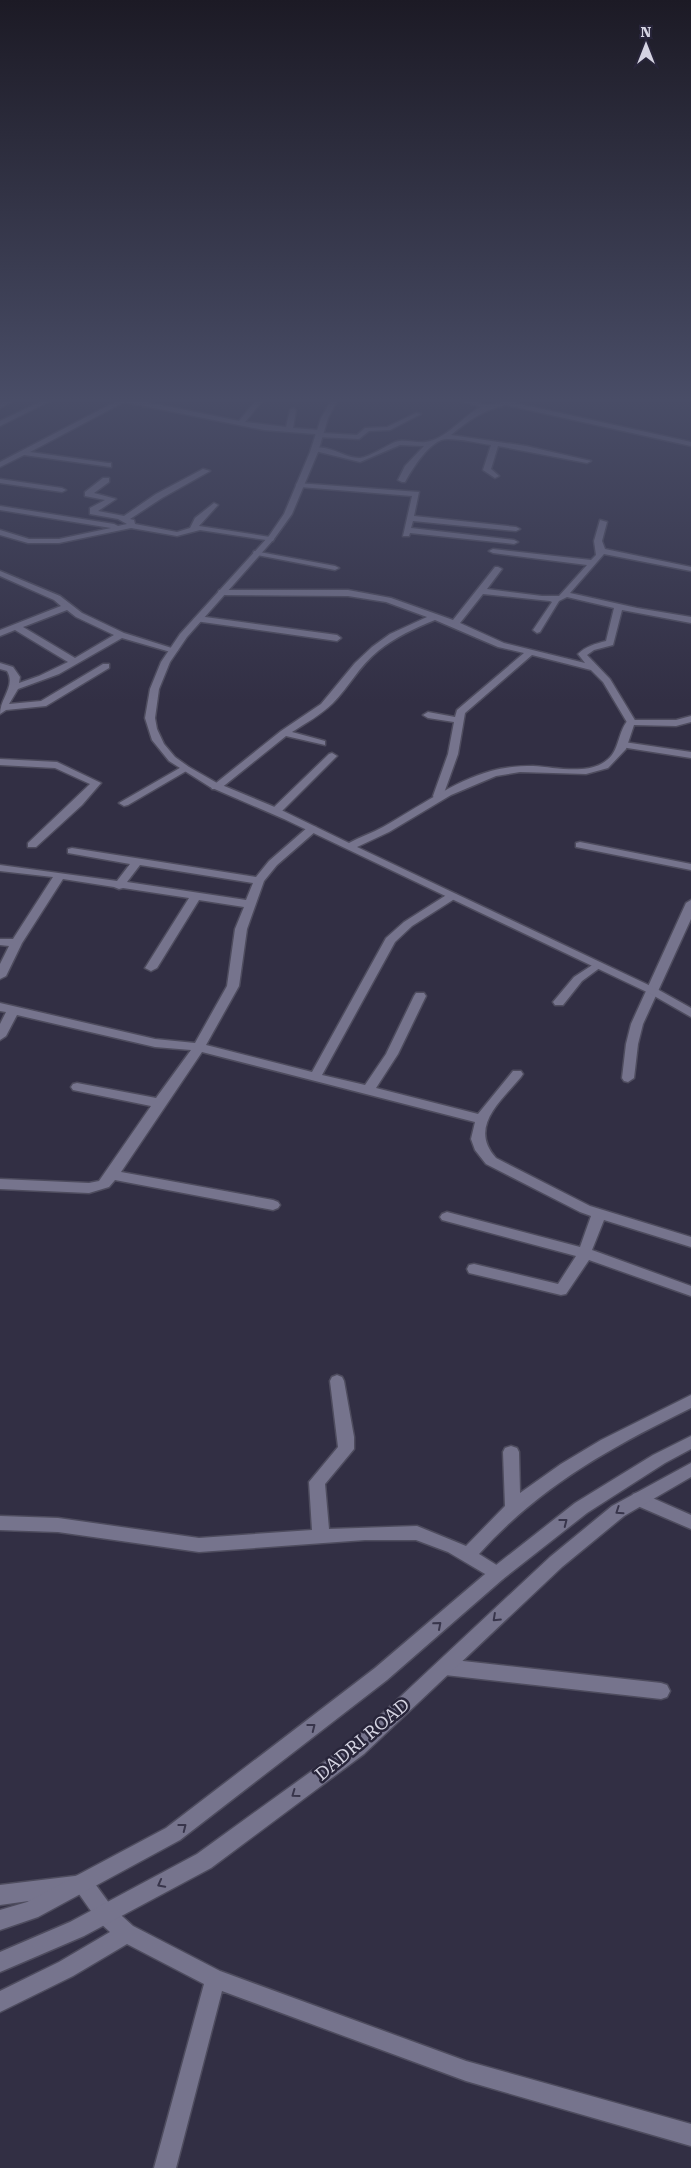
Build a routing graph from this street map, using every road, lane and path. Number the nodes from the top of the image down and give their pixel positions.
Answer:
1 (110, 500) edge
2 (153, 500) edge
3 (293, 500) edge
4 (416, 500) edge
5 (214, 505) dead end
6 (0, 508) edge
7 (410, 518) junction
8 (125, 519) junction
9 (603, 522) dead end
10 (131, 526) junction
11 (119, 527) junction
12 (194, 528) junction
13 (516, 529) dead end
14 (0, 532) edge
15 (270, 539) junction
16 (514, 542) dead end
17 (602, 551) junction
18 (493, 552) dead end
19 (257, 553) junction
20 (593, 562) junction
21 (334, 568) dead end
22 (691, 569) edge
23 (498, 570) dead end
24 (0, 573) edge
25 (481, 591) junction
26 (222, 592) junction
27 (565, 594) junction
28 (553, 600) junction
29 (68, 606) junction
30 (618, 607) junction
31 (435, 617) junction
32 (198, 619) junction
33 (691, 620) edge
34 (454, 624) junction
35 (15, 626) junction
36 (537, 630) dead end
37 (0, 634) edge
38 (121, 635) junction
39 (337, 638) dead end
40 (174, 650) junction
41 (530, 653) junction
42 (73, 661) junction
43 (0, 666) edge
44 (106, 666) dead end
45 (594, 668) junction
46 (14, 687) junction
47 (1, 709) edge
48 (428, 715) dead end
49 (691, 719) edge
50 (458, 720) junction
51 (632, 722) junction
52 (284, 733) junction
53 (322, 742) dead end
54 (624, 745) junction
55 (691, 755) edge
56 (332, 756) dead end
57 (0, 762) edge
58 (186, 768) junction
59 (216, 787) junction
60 (438, 796) junction
61 (124, 803) dead end
62 (276, 811) junction
63 (312, 829) junction
64 (32, 845) dead end
65 (580, 845) dead end
66 (349, 847) junction
67 (72, 851) dead end
68 (137, 862) junction
69 (691, 867) edge
70 (0, 868) edge
71 (60, 876) junction
72 (259, 881) junction
73 (119, 886) junction
74 (452, 896) junction
75 (195, 897) junction
76 (691, 903) edge
77 (249, 904) junction
78 (0, 942) edge
79 (16, 943) junction
80 (596, 964) junction
81 (152, 968) dead end
82 (0, 976) edge
83 (653, 991) junction
84 (420, 996) dead end
85 (559, 1002) dead end
86 (0, 1007) edge
87 (13, 1010) junction
88 (691, 1013) edge
89 (0, 1036) edge
90 (199, 1048) junction
91 (517, 1074) dead end
92 (315, 1076) junction
93 (628, 1078) dead end
94 (77, 1087) dead end
95 (368, 1090) junction
96 (159, 1104) junction
97 (480, 1119) junction
98 (112, 1175) junction
99 (0, 1184) edge
100 (273, 1205) dead end
101 (599, 1214) junction
102 (446, 1217) dead end
103 (691, 1242) edge
104 (584, 1253) junction
105 (474, 1269) dead end
106 (691, 1291) edge
107 (336, 1381) dead end
108 (691, 1401) edge
109 (691, 1442) edge
110 (511, 1452) dead end
111 (691, 1469) edge
112 (639, 1499) junction
113 (513, 1509) junction
114 (691, 1522) edge
115 (0, 1523) edge
116 (321, 1537) junction
117 (468, 1555) junction
118 (497, 1574) junction
119 (445, 1666) junction
120 (661, 1691) dead end
121 (83, 1884) junction
122 (0, 1895) edge
123 (106, 1914) junction
124 (0, 1920) edge
125 (126, 1933) junction
126 (0, 1962) edge
127 (214, 1979) junction
128 (0, 2002) edge
129 (691, 2134) edge
130 (164, 2168) edge

1 - 8 street
2 - 8 street
3 - 15 street
4 - 7 street
5 - 12 street
6 - 11 street
7 - 13 street
7 - 16 street
8 - 10 street
9 - 17 street
10 - 11 street
10 - 12 street
11 - 14 street
12 - 15 street
15 - 19 street
17 - 20 street
17 - 22 street
18 - 20 street
19 - 21 street
19 - 26 street
20 - 27 street
23 - 25 street
24 - 29 street
25 - 28 street
25 - 34 street
26 - 31 street
26 - 32 street
27 - 28 street
27 - 30 street
28 - 36 street
29 - 35 street
29 - 38 street
30 - 33 street
30 - 45 street
31 - 34 street
31 - 52 street
32 - 39 street
32 - 40 street
34 - 41 street
35 - 37 street
35 - 42 street
38 - 40 street
38 - 42 street
40 - 58 street
41 - 45 street
41 - 50 street
42 - 46 street
43 - 46 street
44 - 47 street
45 - 51 street
46 - 47 street
48 - 50 street
49 - 51 street
50 - 60 street
51 - 54 street
52 - 53 street
52 - 59 street
54 - 55 street
54 - 60 street
56 - 62 street
57 - 64 street
58 - 59 street
58 - 61 street
59 - 62 street
60 - 66 street
62 - 63 street
63 - 66 street
63 - 72 street
65 - 69 street
66 - 74 street
67 - 68 street
68 - 72 street
68 - 73 street
70 - 71 street
71 - 73 street
71 - 79 street
72 - 77 street
73 - 75 street
74 - 80 street
74 - 92 street
75 - 77 street
75 - 81 street
76 - 83 street
77 - 90 street
78 - 79 street
79 - 82 street
80 - 83 street
80 - 85 street
83 - 88 street
83 - 93 street
84 - 95 street
86 - 87 street
87 - 89 street
87 - 90 street
90 - 92 street
90 - 96 street
91 - 97 street
92 - 95 street
94 - 96 street
95 - 97 street
96 - 98 street
97 - 101 street
98 - 99 street
98 - 100 street
101 - 103 street
101 - 104 street
102 - 104 street
104 - 105 street
104 - 106 street
107 - 116 street
108 - 113 street
118 -> 109 street
110 - 113 street
111 - 112 street, DADRI ROAD
112 - 114 street
112 -> 119 street, DADRI ROAD
113 - 117 street
115 - 116 street
116 - 117 street
117 - 118 street
121 -> 118 street
119 - 120 street
119 -> 123 street, DADRI ROAD
121 - 122 street
121 - 123 street
121 - 124 street
123 - 125 street
123 - 126 street, DADRI ROAD
125 - 127 street
125 - 128 street
127 - 129 street
127 - 130 street

